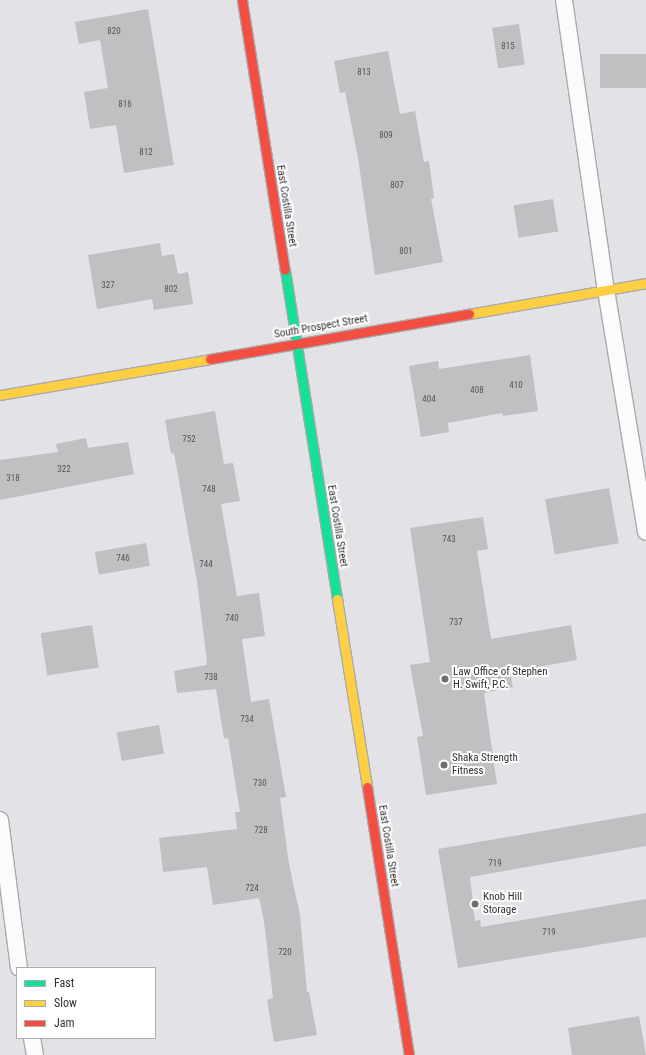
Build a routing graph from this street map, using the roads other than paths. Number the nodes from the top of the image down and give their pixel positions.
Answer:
1 (242, 0) edge
2 (564, 0) edge
3 (646, 283) edge
4 (606, 290) junction
5 (296, 344) junction
6 (0, 395) edge
7 (646, 532) edge
8 (0, 820) edge
9 (19, 967) edge
10 (32, 1039) edge
11 (35, 1055) edge
12 (409, 1055) edge

1 - 5 street, East Costilla Street
2 - 4 lane
3 - 4 street, South Prospect Street
4 - 5 street, South Prospect Street
4 - 7 lane
5 - 6 street, South Prospect Street
5 - 12 street, East Costilla Street
8 - 9 lane
10 - 11 lane

